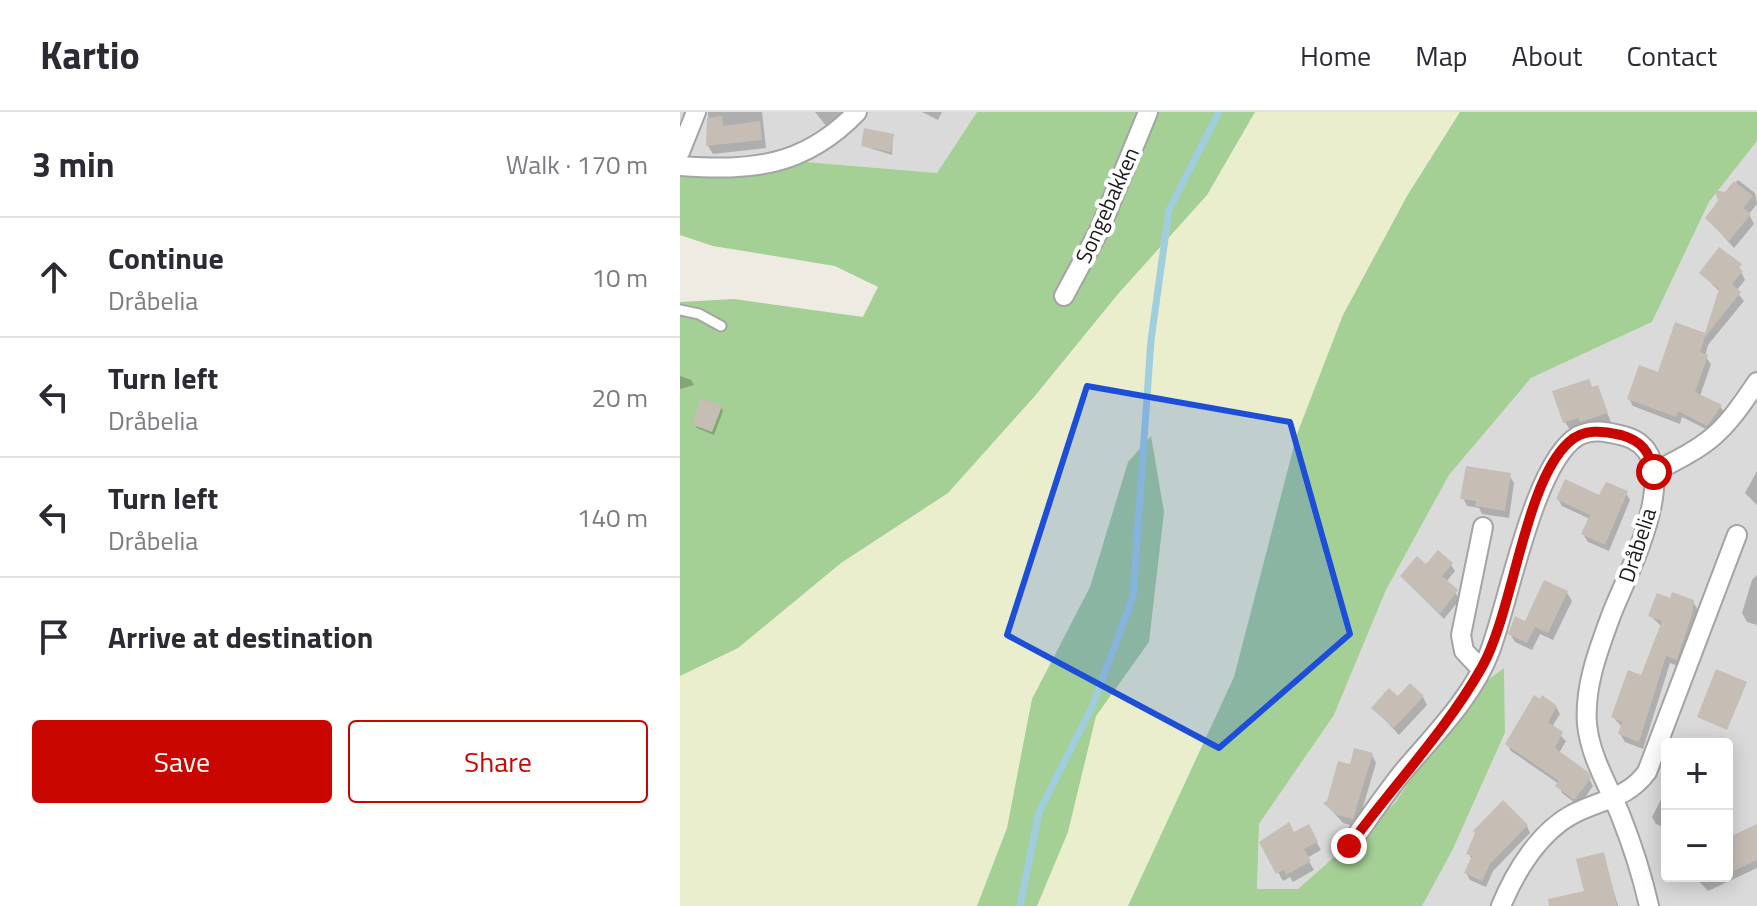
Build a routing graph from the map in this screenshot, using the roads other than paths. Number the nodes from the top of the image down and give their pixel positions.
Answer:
1 (696, 112) edge
2 (857, 112) edge
3 (1148, 112) edge
4 (680, 152) edge
5 (680, 166) edge
6 (1064, 296) dead end
7 (680, 310) edge
8 (721, 326) dead end
9 (1757, 382) edge
10 (1654, 472) junction
11 (1483, 527) dead end
12 (1737, 535) dead end
13 (1481, 669) junction
14 (1613, 800) junction
15 (1349, 846) dead end
16 (1501, 906) edge
17 (1649, 906) edge

1 - 4 street
2 - 5 street
3 - 6 street, Songebakken
7 - 8 lane
9 - 10 street
10 - 13 street
10 - 14 street, Dråbelia
11 - 13 street
12 - 14 street
13 - 15 street
14 - 16 street
14 - 17 street, Dråbelia

